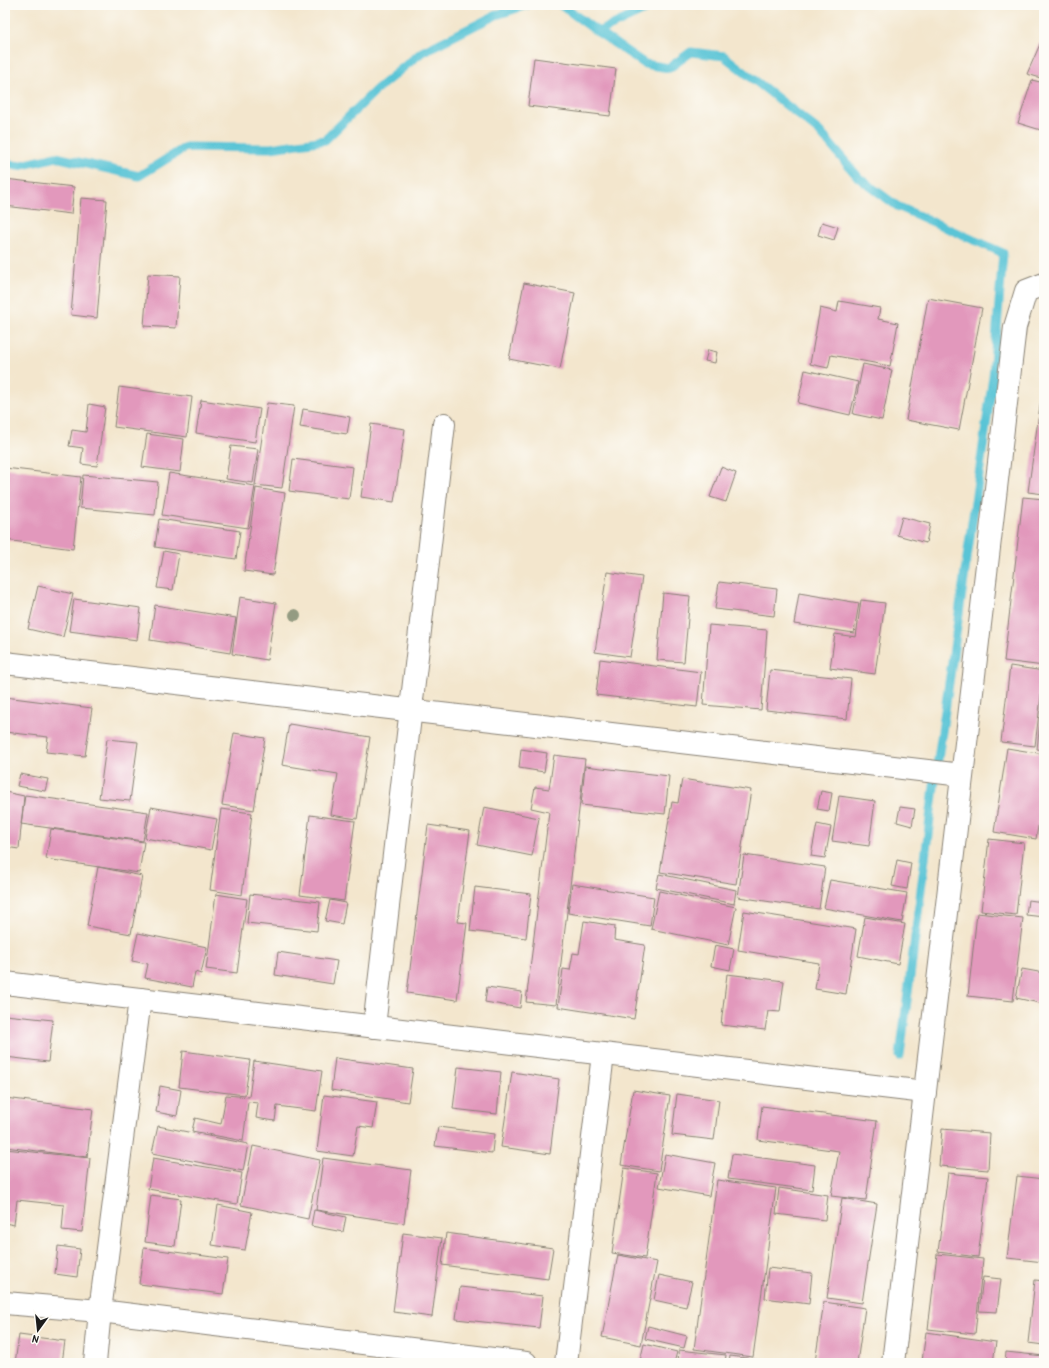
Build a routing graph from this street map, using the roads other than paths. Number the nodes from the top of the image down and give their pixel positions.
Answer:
1 (1044, 284) edge
2 (444, 424) dead end
3 (5, 663) edge
4 (410, 711) junction
5 (962, 776) junction
6 (5, 983) edge
7 (140, 999) junction
8 (374, 1027) junction
9 (603, 1054) junction
10 (925, 1092) junction
11 (5, 1303) edge
12 (100, 1310) junction
13 (95, 1363) edge
14 (526, 1363) edge
15 (566, 1363) edge
16 (893, 1363) edge

1 - 5 street
2 - 4 street
3 - 4 street
4 - 5 street
4 - 8 street
5 - 10 street
6 - 7 street
7 - 8 street
7 - 12 street
8 - 9 street
9 - 10 street
9 - 15 street
10 - 16 street
11 - 12 street
12 - 13 street
12 - 14 street

